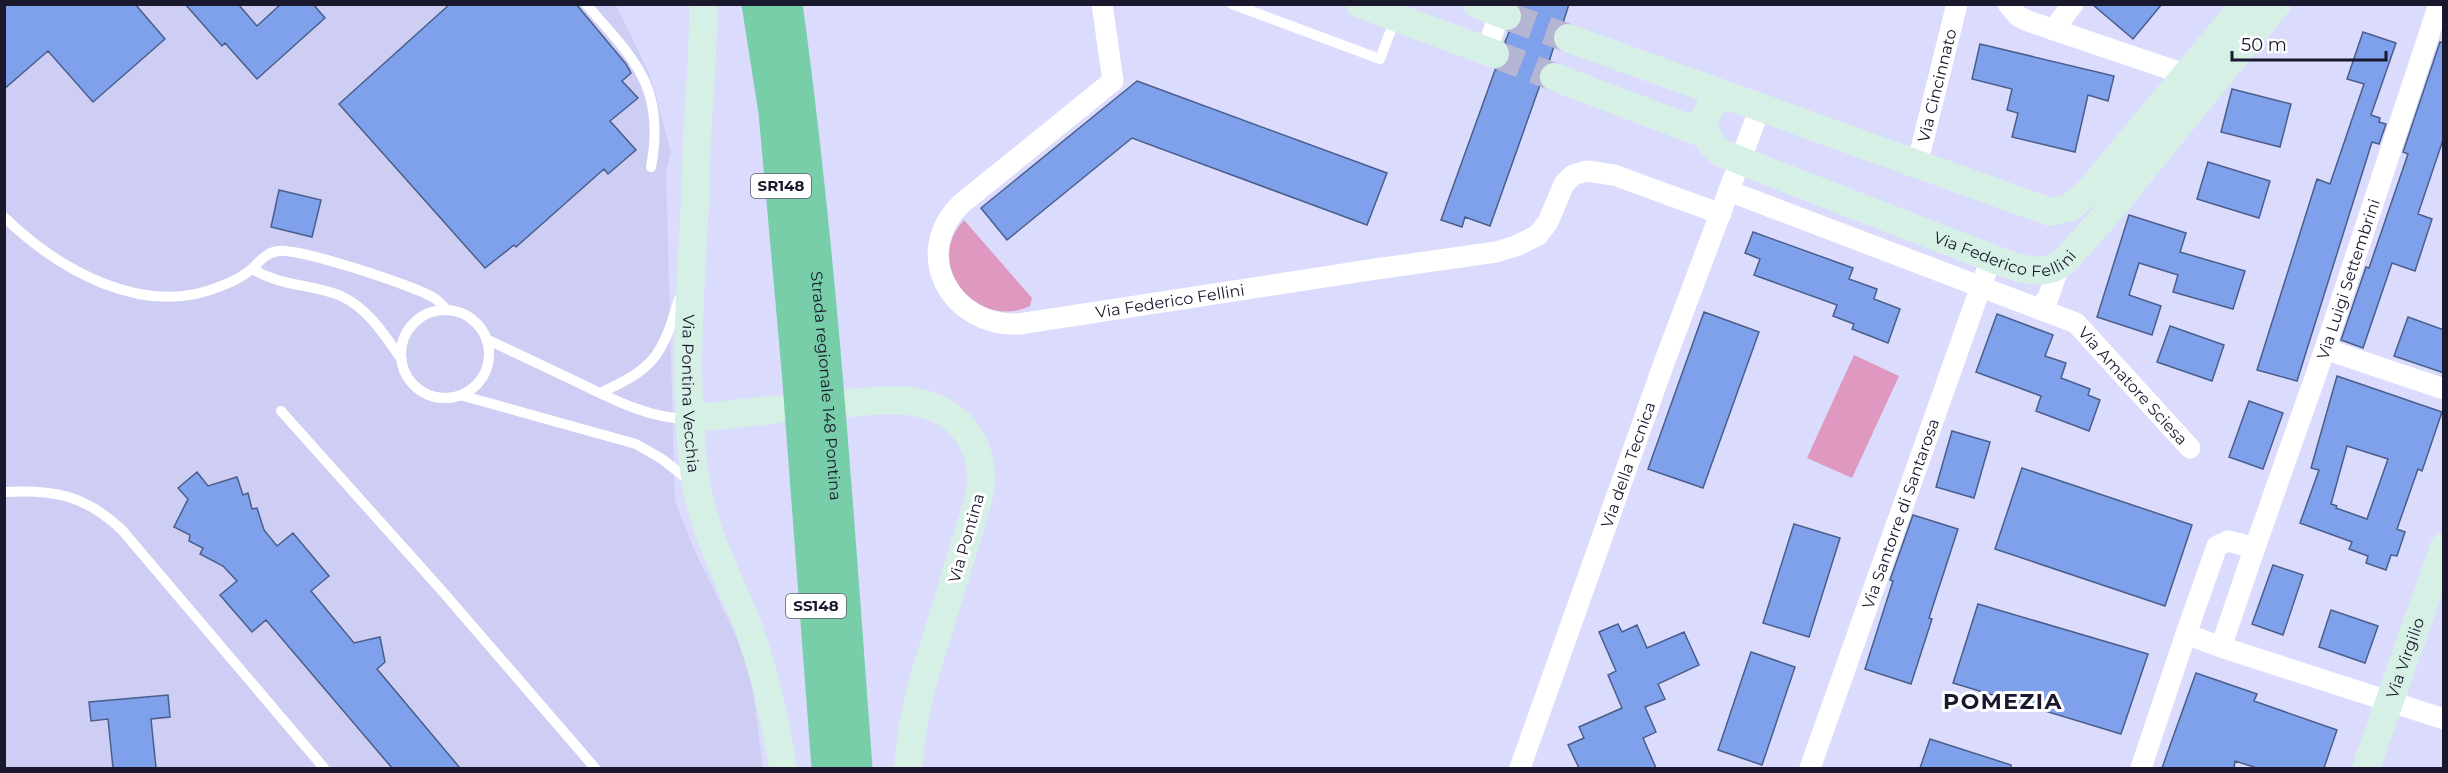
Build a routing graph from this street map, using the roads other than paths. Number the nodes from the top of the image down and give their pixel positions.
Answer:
1 (586, 4) edge
2 (703, 4) edge
3 (758, 4) edge
4 (786, 4) edge
5 (793, 4) edge
6 (1102, 4) edge
7 (1232, 4) edge
8 (1360, 4) edge
9 (1957, 4) edge
10 (2008, 4) edge
11 (2073, 4) edge
12 (2245, 4) edge
13 (2277, 4) edge
14 (2439, 4) edge
15 (1495, 11) edge
16 (1395, 19) junction
17 (2053, 30) junction
18 (1568, 38) tunnel mouth
19 (1491, 53) joint
20 (1554, 77) tunnel mouth
21 (2197, 83) junction
22 (1729, 97) junction
23 (799, 106) junction
24 (1760, 108) junction
25 (1707, 135) junction
26 (1740, 162) junction
27 (1917, 165) junction
28 (651, 167) dead end
29 (1729, 191) junction
30 (2043, 212) junction
31 (1721, 213) junction
32 (4, 218) edge
33 (692, 246) junction
34 (1991, 258) junction
35 (2062, 263) junction
36 (252, 269) junction
37 (1981, 286) junction
38 (2039, 309) junction
39 (447, 310) junction
40 (2076, 323) joint
41 (486, 339) junction
42 (2325, 350) junction
43 (402, 360) junction
44 (812, 366) junction
45 (2444, 389) edge
46 (600, 393) junction
47 (460, 395) junction
48 (849, 403) dead end
49 (779, 409) dead end
50 (281, 411) dead end
51 (689, 419) junction
52 (818, 443) junction
53 (2190, 448) dead end
54 (697, 488) junction
55 (4, 492) edge
56 (2444, 548) edge
57 (2253, 553) junction
58 (2436, 592) edge
59 (2186, 634) junction
60 (2221, 647) junction
61 (2389, 701) junction
62 (2444, 719) edge
63 (324, 768) edge
64 (595, 768) edge
65 (783, 768) edge
66 (828, 768) edge
67 (856, 768) edge
68 (908, 768) edge
69 (1520, 768) edge
70 (1810, 768) edge
71 (2142, 768) edge
72 (2366, 768) edge

1 - 28 lane
2 - 33 street, Via Pontina Vecchia
3 - 44 highway, Strada regionale 148 Pontina / SR148
4 - 23 highway, Strada regionale 148 Pontina / SR148
5 - 23 highway
6 - 31 street, Via Federico Fellini
7 - 16 lane
8 - 16 street
9 - 27 street, Via Cincinnato
10 - 17 street
11 - 17 street
12 - 21 street, Via Federico Fellini
13 - 21 street, Via Federico Fellini
14 - 42 street, Via Luigi Settembrini
15 - 19 street
16 - 19 street
17 - 21 street
18 - 22 street, Via Federico Fellini
20 - 25 street, Via Federico Fellini
21 - 30 street, Via Federico Fellini
21 - 35 street, Via Federico Fellini
22 - 24 street, Via Federico Fellini
22 - 25 street
23 - 44 highway, Strada regionale 148 Pontina / SR148
24 - 26 street, Via della Tecnica
24 - 27 street, Via Federico Fellini
25 - 26 street, Via Federico Fellini
26 - 29 street, Via della Tecnica
26 - 34 street, Via Federico Fellini
27 - 30 street, Via Federico Fellini
29 - 31 street, Via della Tecnica
29 - 37 street, Via Federico Fellini
30 - 35 street
31 - 69 street, Via della Tecnica
32 - 36 lane
33 - 46 lane
33 - 51 street, Via Pontina Vecchia
34 - 35 street, Via Federico Fellini
34 - 37 street, Via Santorre di Santarosa
35 - 38 street
36 - 39 lane
36 - 43 lane
37 - 38 street, Via Federico Fellini
37 - 70 street, Via Santorre di Santarosa
38 - 40 street, Via Federico Fellini
39 - 41 lane
39 - 43 lane
40 - 53 street, Via Amatore Sciesa
41 - 46 lane
41 - 47 lane
42 - 45 street
42 - 57 street, Via Luigi Settembrini
43 - 47 lane
44 - 52 highway, Strada regionale 148 Pontina / SR148
46 - 51 lane
47 - 54 lane
48 - 68 street, Via Pontina
49 - 51 street
50 - 64 lane
51 - 54 street, Via Pontina Vecchia
52 - 66 highway, SS148
52 - 67 highway, Strada regionale 148 Pontina / SR148
54 - 65 street, Via Pontina Vecchia
55 - 63 lane
56 - 58 street, Via Virgilio
57 - 59 street
57 - 60 street, Via Luigi Settembrini
58 - 61 street, Via Virgilio
59 - 60 street
59 - 71 street
60 - 61 street
61 - 62 street
61 - 72 street, Via Virgilio

